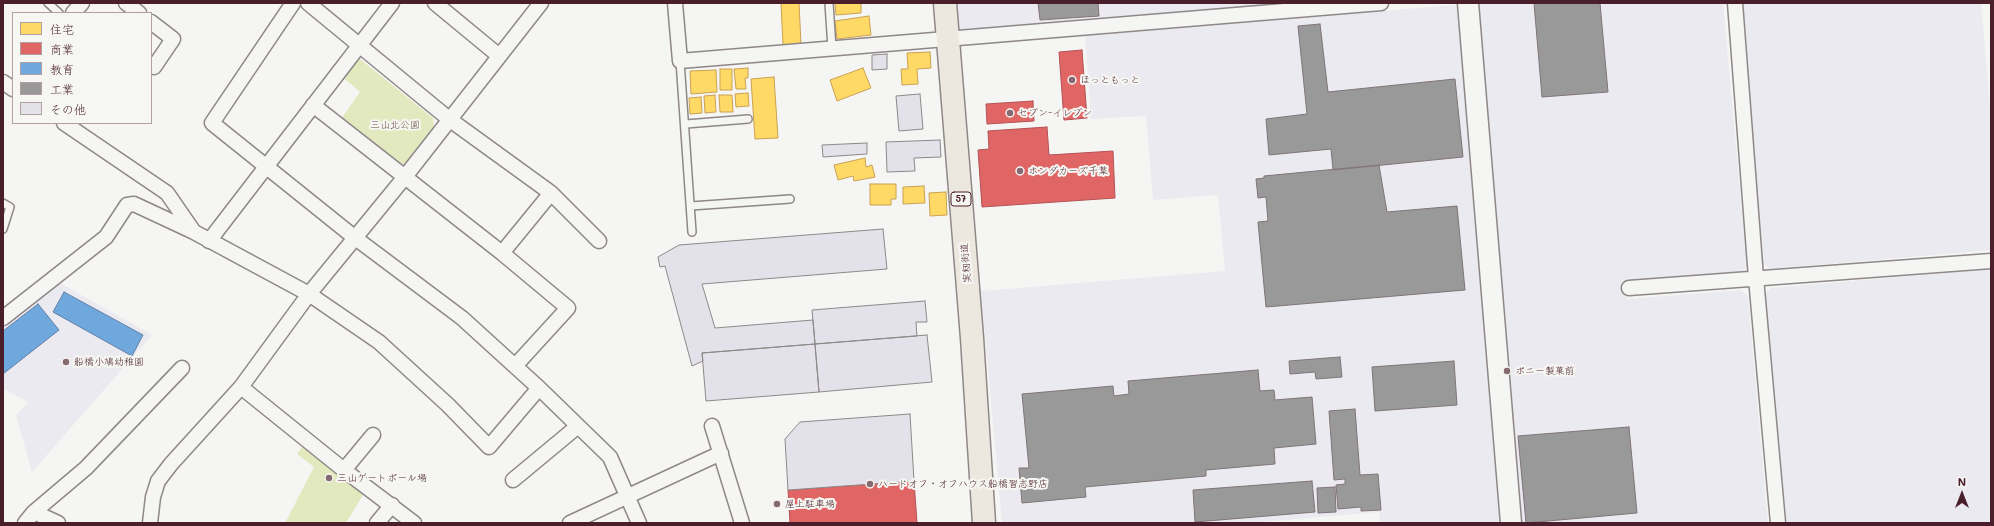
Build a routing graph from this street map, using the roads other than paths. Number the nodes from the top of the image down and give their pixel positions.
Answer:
1 (48, 3) edge
2 (82, 3) edge
3 (126, 3) edge
4 (293, 3) edge
5 (308, 3) edge
6 (392, 3) edge
7 (435, 3) edge
8 (541, 3) edge
9 (675, 3) edge
10 (829, 3) edge
11 (945, 3) edge
12 (1381, 3) edge
13 (1468, 3) edge
14 (1735, 3) edge
15 (58, 12) edge
16 (74, 12) edge
17 (138, 12) edge
18 (152, 23) edge
19 (948, 39) junction
20 (359, 46) junction
21 (832, 49) junction
22 (498, 55) junction
23 (680, 61) junction
24 (154, 67) dead end
25 (313, 106) junction
26 (449, 118) junction
27 (748, 119) dead end
28 (65, 124) edge
29 (686, 124) junction
30 (266, 167) junction
31 (404, 178) junction
32 (551, 193) junction
33 (790, 199) dead end
34 (3, 203) edge
35 (691, 206) junction
36 (3, 229) edge
37 (194, 232) junction
38 (692, 232) dead end
39 (354, 237) junction
40 (209, 241) junction
41 (599, 241) dead end
42 (502, 253) junction
43 (1991, 261) edge
44 (1756, 278) junction
45 (1629, 288) dead end
46 (309, 294) junction
47 (3, 318) edge
48 (515, 366) junction
49 (182, 368) dead end
50 (241, 387) junction
51 (539, 388) junction
52 (578, 426) junction
53 (712, 426) dead end
54 (373, 435) dead end
55 (721, 453) junction
56 (344, 470) junction
57 (513, 480) dead end
58 (627, 495) junction
59 (392, 505) junction
60 (34, 512) junction
61 (25, 523) edge
62 (58, 523) edge
63 (150, 523) edge
64 (377, 523) edge
65 (414, 523) edge
66 (570, 523) edge
67 (639, 523) edge
68 (742, 523) edge
69 (984, 523) edge
70 (1511, 523) edge
71 (1778, 523) edge

1 - 15 lane
2 - 16 street
3 - 17 street
4 - 30 street
5 - 20 street
6 - 20 street
7 - 22 street
8 - 22 street
9 - 23 street
10 - 21 lane
11 - 19 main road, 実籾街道 / 57
12 - 19 street
13 - 70 street
14 - 44 street
18 - 24 street
19 - 21 street
19 - 69 main road, 実籾街道 / 57
20 - 25 street
20 - 26 street
21 - 23 street
22 - 26 street
23 - 29 lane
25 - 30 street
25 - 31 street
26 - 31 street
26 - 32 street
27 - 29 lane
28 - 37 street
29 - 35 lane
30 - 39 street
30 - 40 street
31 - 39 street
31 - 42 street
32 - 41 street
32 - 42 street
33 - 35 lane
34 - 36 lane
35 - 38 lane
37 - 40 street
37 - 47 street
39 - 46 street
39 - 48 street
40 - 46 street
42 - 48 street
43 - 44 street
44 - 45 street
44 - 71 street
46 - 50 street
46 - 51 street
48 - 51 street
49 - 60 street
50 - 56 street
50 - 63 street
51 - 52 street
52 - 57 street
52 - 58 street
53 - 55 street
54 - 56 street
55 - 58 street
55 - 68 street
56 - 59 street
58 - 66 street
58 - 67 street
59 - 64 street
59 - 65 street
60 - 61 street
60 - 62 street

